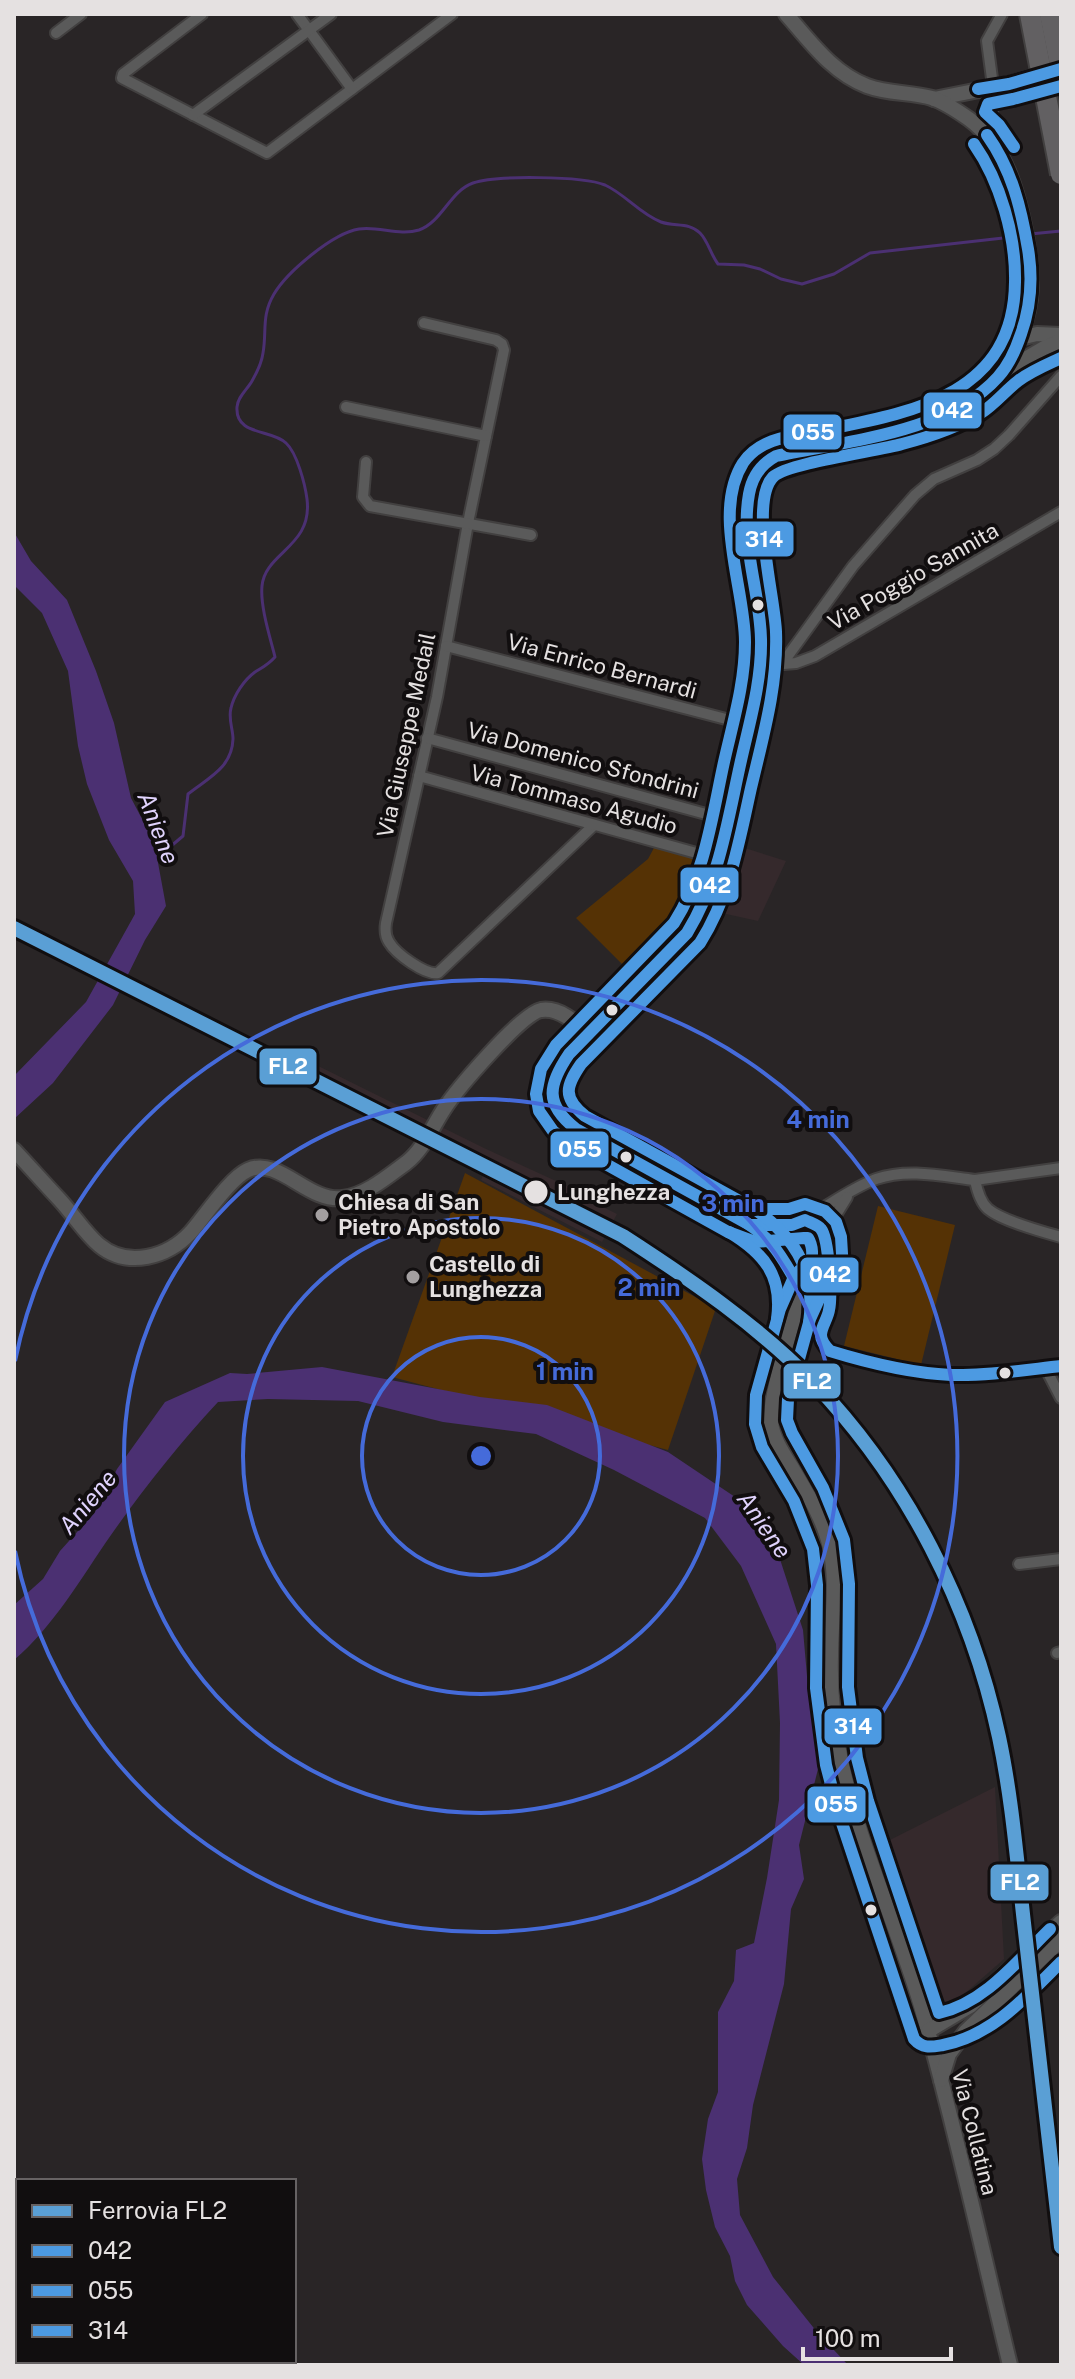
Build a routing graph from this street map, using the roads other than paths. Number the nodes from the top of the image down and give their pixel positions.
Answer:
1 (81, 14) edge
2 (202, 14) edge
3 (297, 14) edge
4 (331, 14) edge
5 (452, 14) edge
6 (786, 14) edge
7 (1002, 14) edge
8 (1030, 14) edge
9 (1050, 14) edge
10 (309, 30) junction
11 (56, 33) dead end
12 (1061, 69) edge
13 (993, 86) junction
14 (352, 89) junction
15 (934, 99) junction
16 (991, 104) junction
17 (193, 115) junction
18 (969, 118) junction
19 (987, 135) junction
20 (1061, 174) edge
21 (1029, 306) junction
22 (424, 323) dead end
23 (1057, 336) edge
24 (1020, 338) junction
25 (1044, 348) junction
26 (1003, 372) junction
27 (1061, 376) edge
28 (346, 407) dead end
29 (486, 436) junction
30 (366, 462) dead end
31 (1061, 512) edge
32 (468, 523) junction
33 (531, 535) dead end
34 (446, 646) junction
35 (782, 664) junction
36 (760, 666) junction
37 (749, 725) junction
38 (427, 738) junction
39 (419, 776) junction
40 (728, 820) junction
41 (594, 825) junction
42 (718, 859) junction
43 (588, 1034) junction
44 (14, 1150) edge
45 (1061, 1168) edge
46 (975, 1180) junction
47 (851, 1193) junction
48 (795, 1223) junction
49 (750, 1225) junction
50 (1061, 1237) edge
51 (826, 1242) junction
52 (786, 1262) junction
53 (827, 1263) junction
54 (793, 1278) junction
55 (813, 1283) junction
56 (795, 1314) junction
57 (821, 1335) junction
58 (1061, 1366) edge
59 (1045, 1367) junction
60 (1061, 1398) edge
61 (1061, 1559) edge
62 (1019, 1564) dead end
63 (1061, 1922) edge
64 (1061, 1940) edge
65 (920, 2003) junction
66 (961, 2012) junction
67 (983, 2013) junction
68 (928, 2031) junction
69 (940, 2082) junction
70 (1010, 2365) edge

1 - 11 street
2 - 17 street
3 - 10 street
4 - 10 street
5 - 14 street
6 - 15 street
7 - 13 street
8 - 20 highway, bridge
9 - 12 highway, bridge
10 - 14 street
10 - 17 street
12 - 13 street
13 - 15 street
13 - 16 street
13 - 18 street
14 - 17 street
15 - 18 street
16 - 18 street
16 - 19 street
18 - 19 street
19 - 21 street
21 - 23 street
21 - 24 street
22 - 29 street, Via Giuseppe Medail
23 - 24 street
23 - 25 street
24 - 25 street
24 - 26 street
25 - 26 street
26 - 36 street
27 - 35 street
28 - 29 street
29 - 32 street, Via Giuseppe Medail
30 - 32 street
31 - 35 street, Via Poggio Sannita
32 - 33 street
32 - 34 street, Via Giuseppe Medail
34 - 37 street, Via Enrico Bernardi
34 - 38 street, Via Giuseppe Medail
35 - 36 street, Via Poggio Sannita
36 - 37 street
37 - 40 street
38 - 39 street, Via Giuseppe Medail
38 - 40 street, Via Domenico Sfondrini
39 - 41 street, Via Tommaso Agudio
39 - 41 street, Via Giuseppe Medail
40 - 42 street
41 - 42 street, Via Tommaso Agudio
42 - 43 street
43 - 44 street
43 - 49 street
45 - 46 street
46 - 47 street
46 - 50 street
47 - 48 street
47 - 51 street
48 - 49 street
48 - 51 street
48 - 52 street
49 - 52 street
51 - 53 street
52 - 54 street
53 - 55 street
53 - 57 street
54 - 55 street
54 - 56 street, Via Collatina
55 - 56 street, Via Collatina
55 - 57 street
56 - 65 street, Via Collatina
57 - 59 street
58 - 59 street
59 - 60 street
61 - 62 street
63 - 66 street
64 - 67 street
65 - 66 street
65 - 68 street, Via Collatina
66 - 68 street
67 - 68 street
67 - 69 street
68 - 69 street, Via Collatina
69 - 70 street, Via Collatina

